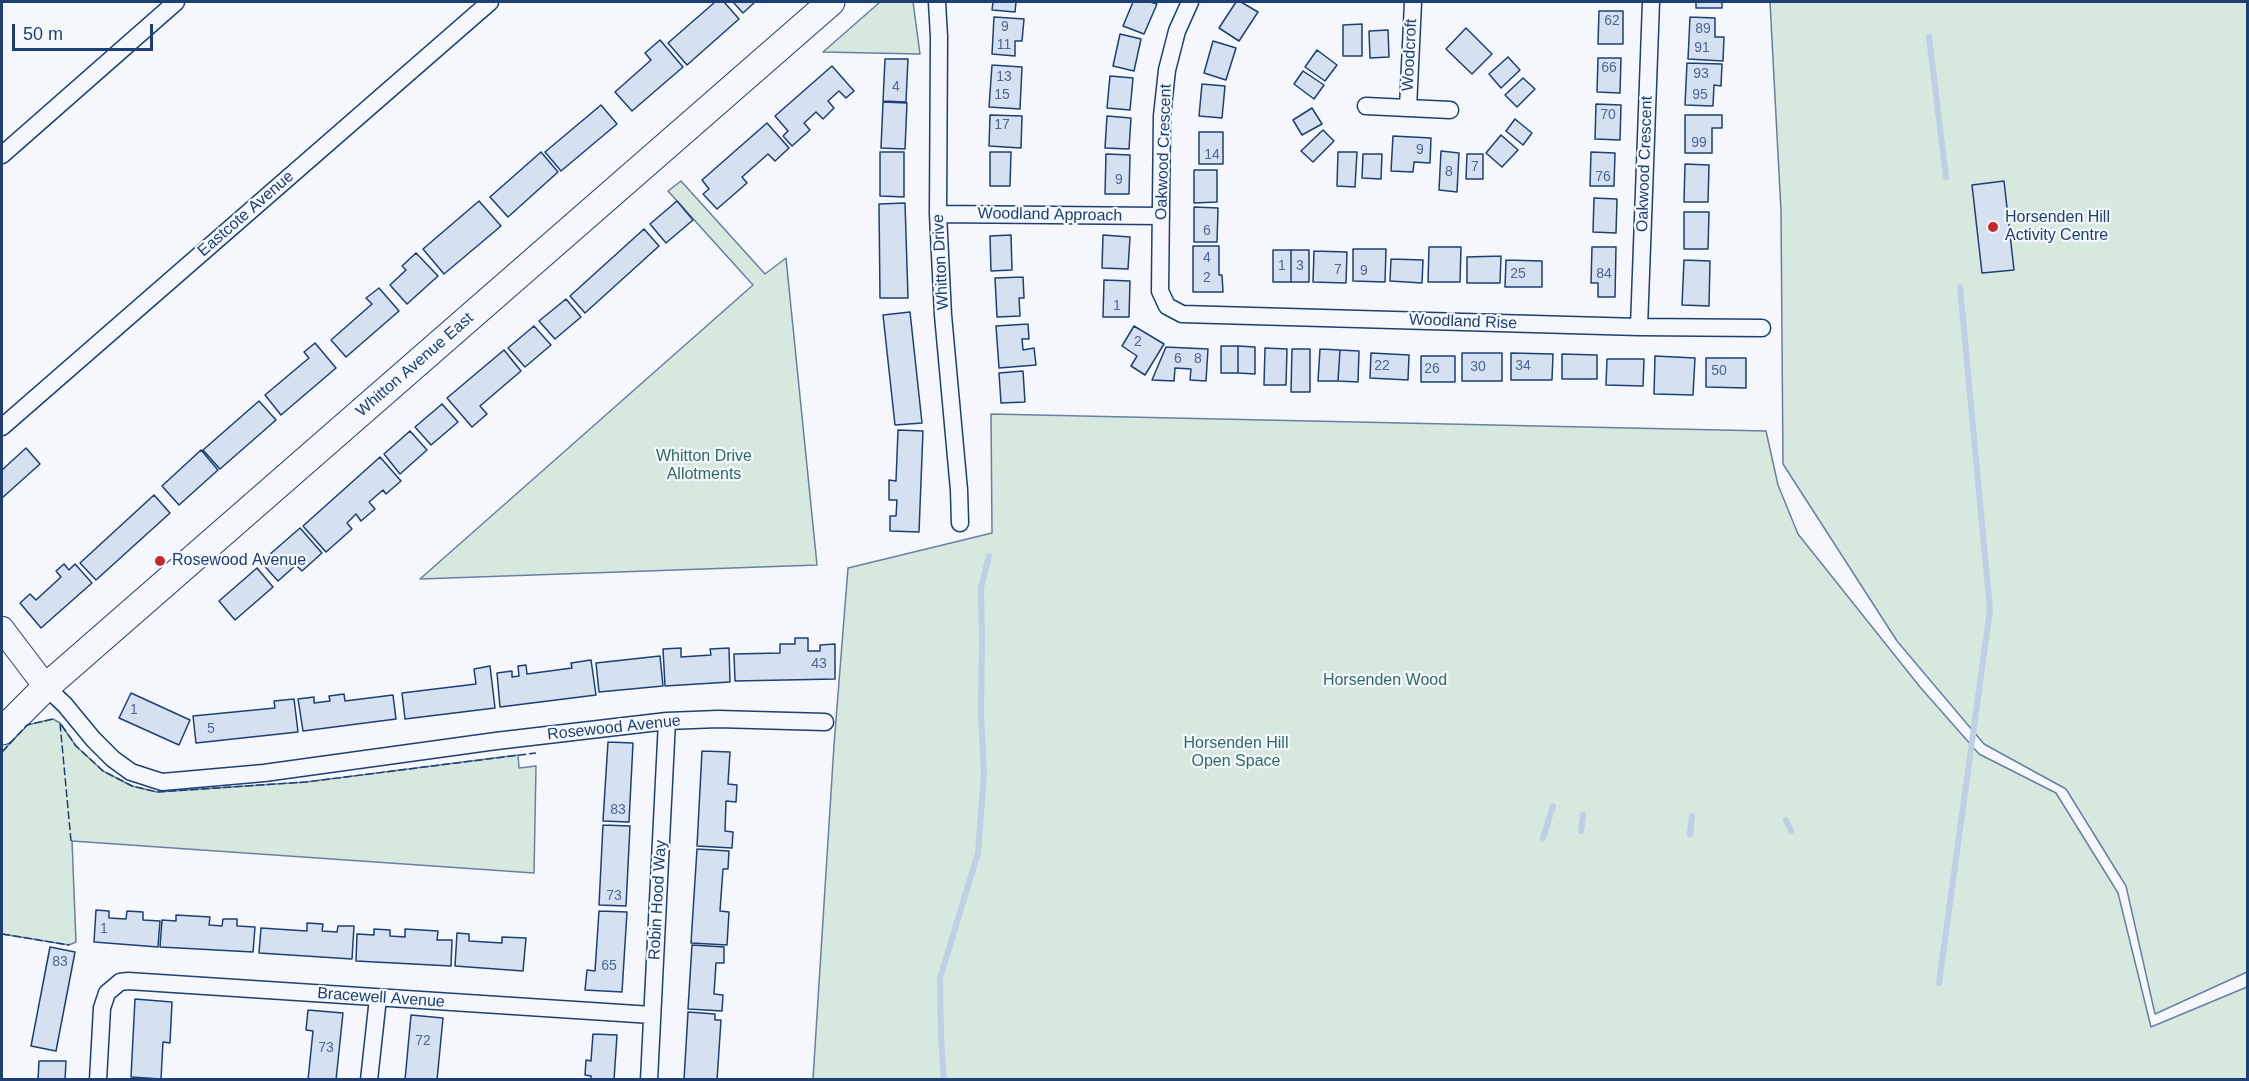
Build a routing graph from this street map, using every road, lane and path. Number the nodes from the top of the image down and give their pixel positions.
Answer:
1 (176, 2) edge
2 (490, 2) edge
3 (831, 2) edge
4 (937, 2) edge
5 (1190, 2) edge
6 (1413, 2) edge
7 (1651, 2) edge
8 (1366, 106) dead end
9 (1408, 108) junction
10 (1449, 110) dead end
11 (2, 155) edge
12 (938, 213) junction
13 (1161, 216) junction
14 (1167, 306) joint
15 (1640, 327) junction
16 (1762, 328) dead end
17 (2, 427) edge
18 (960, 523) dead end
19 (2, 629) edge
20 (46, 687) junction
21 (667, 721) junction
22 (825, 722) dead end
23 (2, 731) edge
24 (378, 998) junction
25 (652, 1015) junction
26 (98, 1080) edge
27 (369, 1080) edge
28 (649, 1080) edge

1 - 11 street
2 - 17 street, Eastcote Avenue
3 - 20 main road, Whitton Avenue East
4 - 12 street, Whitton Drive
5 - 13 street, Oakwood Crescent
6 - 9 street, Woodcroft
7 - 15 street, Oakwood Crescent
8 - 9 street, Woodcroft
9 - 10 street, Woodcroft
12 - 13 street, Woodland Approach
12 - 18 street, Whitton Drive
13 - 14 street, Oakwood Crescent
14 - 15 street, Woodland Rise
15 - 16 street, Woodland Rise
19 - 20 street
20 - 21 street, Rosewood Avenue
20 - 23 main road, Whitton Avenue East
21 - 22 street, Rosewood Avenue
21 - 25 street, Robin Hood Way
24 - 25 street, Bracewell Avenue
24 - 26 street, Bracewell Avenue
24 - 27 street
25 - 28 street, Robin Hood Way

